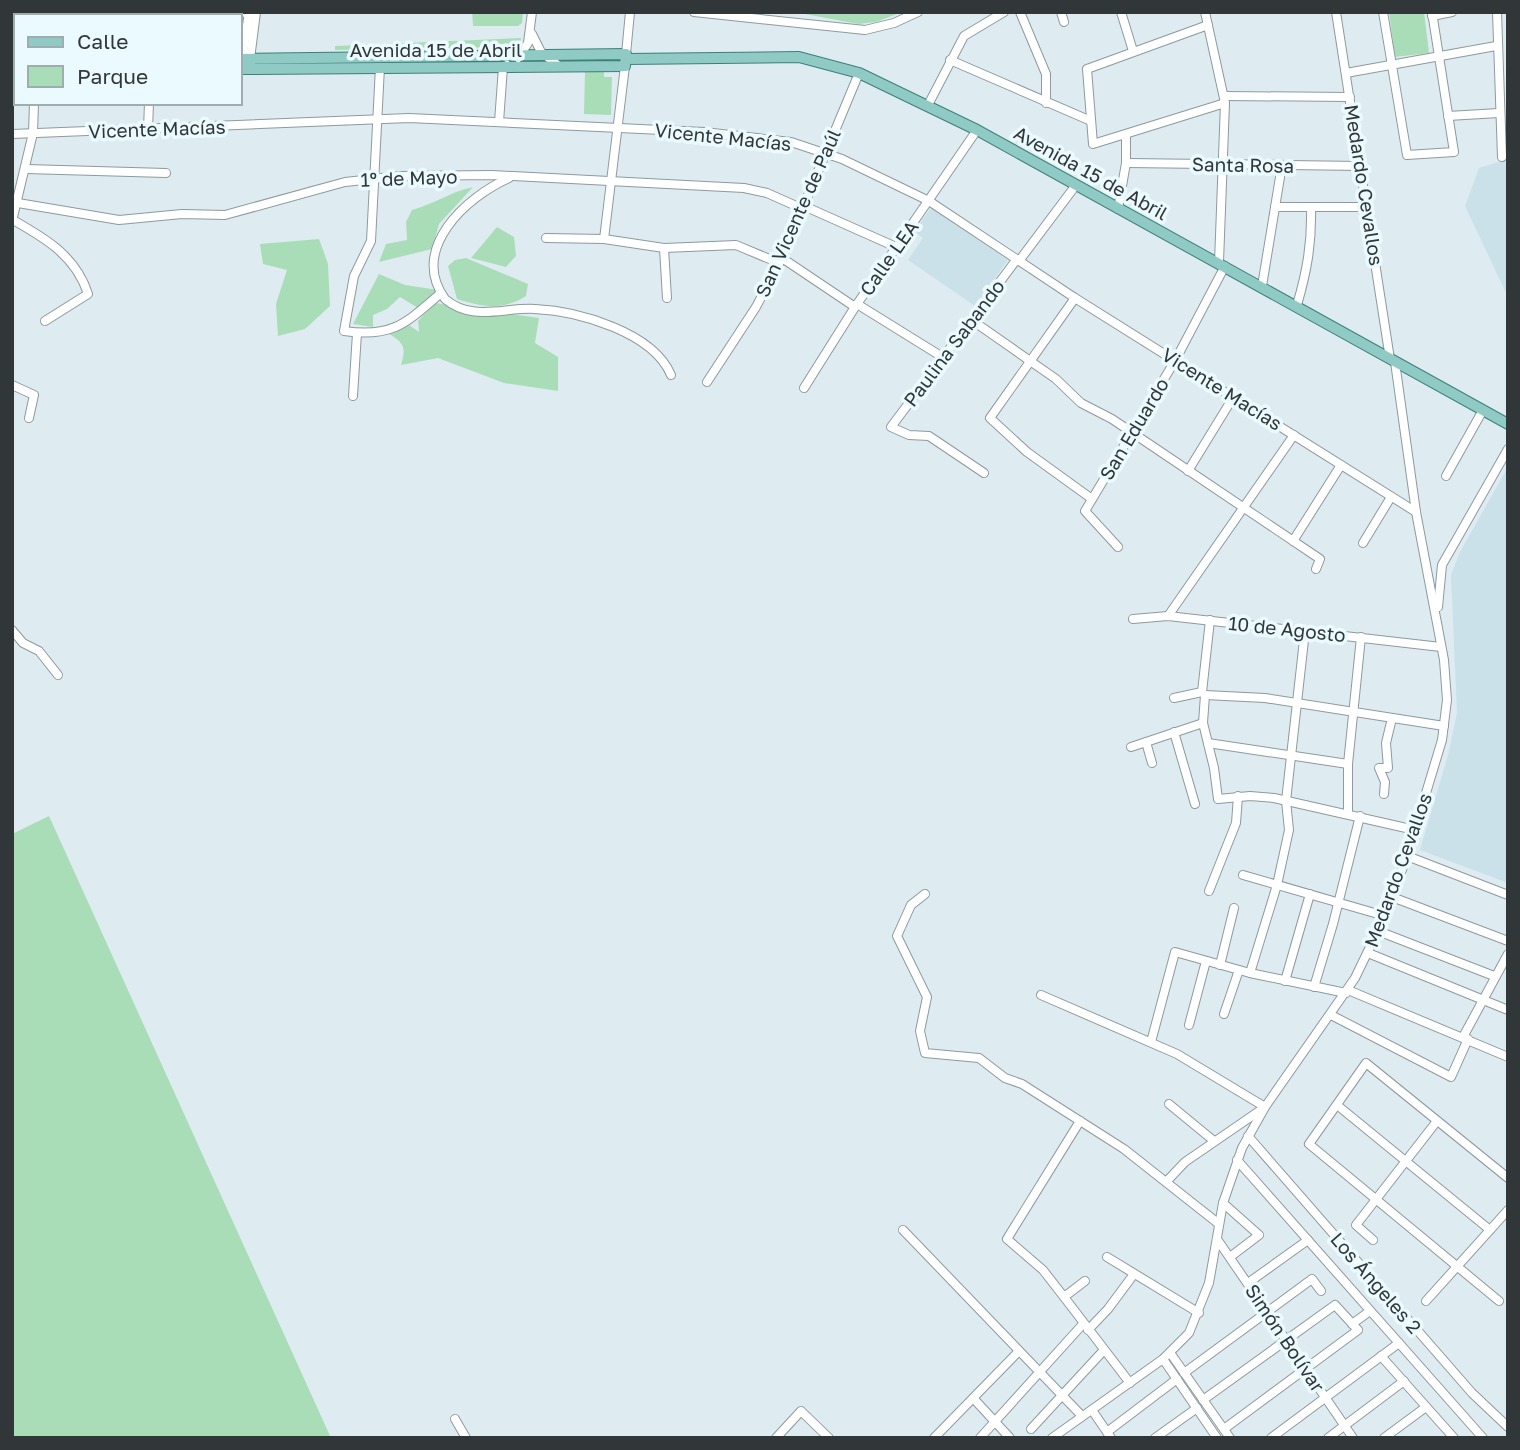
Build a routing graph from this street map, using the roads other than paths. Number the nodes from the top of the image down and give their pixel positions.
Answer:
1 (232, 12) edge
2 (532, 12) edge
3 (630, 12) edge
4 (694, 12) edge
5 (918, 12) edge
6 (1004, 12) edge
7 (1020, 12) edge
8 (1061, 12) edge
9 (1121, 12) edge
10 (1205, 12) edge
11 (1336, 12) edge
12 (1383, 12) edge
13 (1452, 12) edge
14 (1497, 12) edge
15 (252, 13) edge
16 (1432, 14) edge
17 (1064, 22) dead end
18 (1208, 25) junction
19 (531, 31) junction
20 (1496, 46) junction
21 (1133, 51) junction
22 (521, 55) junction
23 (544, 55) junction
24 (1439, 58) junction
25 (626, 59) junction
26 (950, 60) junction
27 (243, 61) edge
28 (1392, 65) junction
29 (380, 67) junction
30 (503, 67) junction
31 (561, 67) junction
32 (859, 73) junction
33 (1346, 73) junction
34 (1350, 97) junction
35 (1225, 99) junction
36 (1046, 103) junction
37 (34, 105) edge
38 (149, 105) edge
39 (928, 105) junction
40 (1448, 116) junction
41 (379, 118) junction
42 (1502, 119) edge
43 (1091, 121) junction
44 (499, 122) junction
45 (620, 128) junction
46 (148, 130) junction
47 (977, 130) junction
48 (33, 133) junction
49 (12, 134) edge
50 (1126, 136) junction
51 (825, 152) junction
52 (1502, 157) dead end
53 (1126, 163) junction
54 (1224, 164) junction
55 (1282, 165) junction
56 (1361, 166) junction
57 (26, 169) junction
58 (166, 173) dead end
59 (512, 177) junction
60 (375, 180) junction
61 (612, 182) junction
62 (1076, 185) junction
63 (929, 201) junction
64 (18, 202) junction
65 (804, 207) junction
66 (1275, 207) junction
67 (1311, 207) junction
68 (1367, 207) junction
69 (1118, 209) junction
70 (12, 221) edge
71 (546, 239) dead end
72 (604, 239) junction
73 (896, 247) junction
74 (664, 248) junction
75 (780, 260) junction
76 (1018, 260) junction
77 (1222, 264) junction
78 (1262, 286) junction
79 (441, 293) junction
80 (667, 298) dead end
81 (1075, 298) junction
82 (856, 305) junction
83 (1297, 305) junction
84 (45, 321) dead end
85 (973, 321) junction
86 (357, 333) junction
87 (944, 358) junction
88 (1176, 359) junction
89 (1031, 360) junction
90 (1392, 360) junction
91 (671, 375) dead end
92 (707, 382) dead end
93 (12, 385) edge
94 (804, 388) dead end
95 (353, 396) dead end
96 (1234, 396) junction
97 (1483, 410) junction
98 (29, 418) dead end
99 (1508, 424) edge
100 (1133, 432) junction
101 (1294, 435) junction
102 (1508, 449) edge
103 (1341, 465) junction
104 (1188, 471) junction
105 (984, 473) dead end
106 (1446, 476) dead end
107 (1391, 497) junction
108 (1092, 499) junction
109 (1244, 508) junction
110 (1416, 512) junction
111 (1293, 541) junction
112 (1363, 543) dead end
113 (1118, 547) dead end
114 (1424, 564) junction
115 (1441, 565) junction
116 (1315, 569) dead end
117 (1168, 617) junction
118 (1133, 619) dead end
119 (1210, 620) junction
120 (12, 630) edge
121 (1305, 631) junction
122 (1361, 637) junction
123 (1441, 644) junction
124 (58, 675) dead end
125 (1203, 694) junction
126 (1174, 698) dead end
127 (1297, 702) junction
128 (1352, 712) junction
129 (1392, 718) junction
130 (1203, 723) junction
131 (1444, 726) junction
132 (1174, 732) junction
133 (1146, 742) junction
134 (1208, 743) junction
135 (1131, 747) dead end
136 (1291, 756) junction
137 (1152, 763) dead end
138 (1348, 764) junction
139 (1384, 794) dead end
140 (1238, 796) junction
141 (1286, 801) junction
142 (1195, 804) dead end
143 (1348, 814) junction
144 (1360, 816) junction
145 (1415, 830) junction
146 (1407, 856) junction
147 (1242, 875) dead end
148 (1277, 885) junction
149 (1209, 891) dead end
150 (925, 894) dead end
151 (1310, 894) junction
152 (1508, 895) edge
153 (1392, 897) junction
154 (1338, 902) junction
155 (1234, 908) dead end
156 (1385, 916) junction
157 (1378, 931) junction
158 (1508, 941) edge
159 (1368, 953) junction
160 (1508, 954) edge
161 (1206, 961) junction
162 (1220, 965) junction
163 (1239, 970) junction
164 (1250, 973) junction
165 (1494, 976) junction
166 (1285, 981) junction
167 (1314, 987) junction
168 (1347, 991) junction
169 (1041, 995) dead end
170 (1482, 999) junction
171 (1508, 1010) edge
172 (1224, 1014) dead end
173 (1331, 1015) junction
174 (1189, 1025) dead end
175 (1466, 1038) junction
176 (1150, 1042) junction
177 (1508, 1057) edge
178 (1169, 1104) dead end
179 (1337, 1105) junction
180 (1265, 1107) junction
181 (1080, 1121) junction
182 (1437, 1121) junction
183 (1248, 1136) junction
184 (1214, 1141) junction
185 (1237, 1160) junction
186 (1406, 1161) junction
187 (1508, 1178) edge
188 (1166, 1182) junction
189 (1376, 1200) junction
190 (1223, 1203) junction
191 (1508, 1210) edge
192 (1219, 1224) junction
193 (902, 1230) dead end
194 (1490, 1230) junction
195 (1217, 1239) junction
196 (1308, 1240) junction
197 (1373, 1240) dead end
198 (1107, 1257) dead end
199 (1230, 1257) junction
200 (1456, 1266) junction
201 (1134, 1274) junction
202 (1085, 1281) dead end
203 (1248, 1283) junction
204 (1321, 1291) dead end
205 (1063, 1297) junction
206 (1426, 1301) dead end
207 (1499, 1301) dead end
208 (1370, 1311) junction
209 (1267, 1312) junction
210 (1199, 1313) junction
211 (1085, 1327) junction
212 (1355, 1327) junction
213 (1286, 1339) junction
214 (1399, 1343) junction
215 (1104, 1350) junction
216 (1019, 1351) junction
217 (1171, 1353) junction
218 (1381, 1356) junction
219 (1163, 1359) junction
220 (1306, 1369) junction
221 (1041, 1373) junction
222 (1181, 1376) junction
223 (1404, 1381) junction
224 (1130, 1383) junction
225 (1063, 1396) junction
226 (1325, 1397) junction
227 (974, 1399) junction
228 (1203, 1400) junction
229 (1426, 1407) junction
230 (1197, 1408) junction
231 (1092, 1410) junction
232 (1082, 1416) junction
233 (455, 1419) dead end
234 (996, 1422) junction
235 (1507, 1423) edge
236 (1345, 1425) junction
237 (1031, 1429) dead end
238 (1224, 1429) junction
239 (1109, 1435) edge
240 (1448, 1436) edge
241 (1216, 1437) edge
242 (466, 1438) edge
243 (776, 1438) edge
244 (829, 1438) edge
245 (934, 1438) edge
246 (980, 1438) edge
247 (1010, 1438) edge
248 (1052, 1438) edge
249 (1155, 1438) edge
250 (1230, 1438) edge
251 (1271, 1438) edge
252 (1328, 1438) edge
253 (1353, 1438) edge
254 (1384, 1438) edge
255 (1483, 1438) edge

1 - 15 street
2 - 19 street
3 - 25 street
4 - 5 street
6 - 26 street
7 - 36 street
8 - 17 street
9 - 21 street
10 - 18 street, San Eduardo
11 - 33 street, Medardo Cevallos
12 - 28 street
13 - 16 street
14 - 20 street
15 - 27 street
16 - 24 street
18 - 21 street
18 - 35 street, San Eduardo
19 - 22 street
19 - 23 street
20 - 24 street
20 - 42 street
21 - 43 street
22 - 23 main road, Avenida 15 de Abril
22 - 27 main road, Avenida 15 de Abril
22 - 30 street
23 - 25 main road, Avenida 15 de Abril
23 - 31 street
24 - 28 street
24 - 40 street
25 - 31 main road, Avenida 15 de Abril
25 - 32 main road, Avenida 15 de Abril
25 - 45 street
26 - 36 street
26 - 39 street
27 - 29 main road, Avenida 15 de Abril
28 - 33 street
28 - 40 street
29 - 30 main road, Avenida 15 de Abril
29 - 41 street
30 - 31 main road, Avenida 15 de Abril
30 - 44 street
32 - 39 main road, Avenida 15 de Abril
32 - 51 street, San Vicente de Paúl
33 - 34 street, Medardo Cevallos
34 - 35 street
34 - 56 street, Medardo Cevallos
35 - 50 street
35 - 54 street, San Eduardo
36 - 43 street
37 - 48 street
38 - 46 street
39 - 47 main road, Avenida 15 de Abril
40 - 42 street
41 - 44 street, Vicente Macías
41 - 46 street, Vicente Macías
41 - 60 street
42 - 52 street
43 - 50 street
44 - 45 street, Vicente Macías
45 - 51 street, Vicente Macías
45 - 61 street
46 - 48 street, Vicente Macías
47 - 62 main road, Avenida 15 de Abril
47 - 63 street, Calle LEA
48 - 49 street, Vicente Macías
48 - 57 street
50 - 53 street
51 - 63 street, Vicente Macías
51 - 65 street, San Vicente de Paúl
53 - 54 street, Santa Rosa
53 - 69 street
54 - 55 street, Santa Rosa
54 - 77 street, San Eduardo
55 - 56 street, Santa Rosa
55 - 66 street
56 - 68 street, Medardo Cevallos
57 - 58 street
57 - 64 street
59 - 60 street, 1º de Mayo
59 - 61 street, 1º de Mayo
59 - 79 street
60 - 64 street, 1º de Mayo
60 - 86 street
61 - 65 street, 1º de Mayo
61 - 72 street
62 - 69 main road, Avenida 15 de Abril
62 - 76 street, Paulina Sabando
63 - 73 street, Calle LEA
63 - 76 street, Vicente Macías
64 - 70 street
65 - 73 street, 1º de Mayo
65 - 75 street, San Vicente de Paúl
66 - 67 street
66 - 78 street
67 - 68 street
67 - 83 street
68 - 90 street, Medardo Cevallos
69 - 77 main road, Avenida 15 de Abril
70 - 84 street
71 - 72 street
72 - 74 street
73 - 82 street, Calle LEA
74 - 75 street
74 - 80 street
75 - 82 street
75 - 92 street, San Vicente de Paúl
76 - 81 street, Vicente Macías
76 - 85 street, Paulina Sabando
77 - 78 main road, Avenida 15 de Abril
77 - 88 street, San Eduardo
78 - 83 main road, Avenida 15 de Abril
79 - 86 street
79 - 91 street
81 - 88 street, Vicente Macías
81 - 89 street
82 - 87 street
82 - 94 street, Calle LEA
83 - 90 main road, Avenida 15 de Abril
85 - 87 street, Paulina Sabando
85 - 89 street
86 - 95 street
87 - 105 street, Paulina Sabando
88 - 96 street, Vicente Macías
88 - 100 street, San Eduardo
89 - 100 street
89 - 108 street
90 - 97 main road, Avenida 15 de Abril
90 - 110 street, Medardo Cevallos
93 - 98 street
96 - 101 street, Vicente Macías
96 - 104 street
97 - 99 main road, Avenida 15 de Abril
97 - 106 street
100 - 104 street
100 - 108 street, San Eduardo
101 - 103 street, Vicente Macías
101 - 109 street
102 - 115 street
103 - 107 street, Vicente Macías
103 - 111 street
104 - 109 street
107 - 110 street, Vicente Macías
107 - 112 street
108 - 113 street, San Eduardo
109 - 111 street
109 - 117 street
110 - 114 street, Medardo Cevallos
111 - 116 street
114 - 115 street
114 - 123 street, Medardo Cevallos
115 - 123 street
117 - 118 street, 10 de Agosto
117 - 119 street, 10 de Agosto
119 - 121 street, 10 de Agosto
119 - 125 street
120 - 124 street
121 - 122 street, 10 de Agosto
121 - 127 street
122 - 123 street, 10 de Agosto
122 - 128 street
123 - 131 street, Medardo Cevallos
125 - 126 street
125 - 127 street
125 - 130 street
127 - 128 street
127 - 136 street
128 - 129 street
128 - 138 street
129 - 131 street
129 - 139 street
130 - 132 street
130 - 134 street
131 - 145 street, Medardo Cevallos
132 - 133 street
132 - 142 street
133 - 135 street
133 - 137 street
134 - 136 street
134 - 140 street
136 - 138 street
136 - 141 street
138 - 143 street
140 - 141 street
140 - 149 street
141 - 143 street
141 - 148 street
143 - 144 street
144 - 145 street
144 - 154 street
145 - 146 street, Medardo Cevallos
146 - 152 street
146 - 153 street, Medardo Cevallos
147 - 148 street
148 - 151 street
148 - 164 street
150 - 181 street
151 - 154 street
151 - 166 street
153 - 156 street, Medardo Cevallos
153 - 158 street
154 - 156 street
154 - 167 street
155 - 162 street
156 - 157 street, Medardo Cevallos
157 - 159 street, Medardo Cevallos
157 - 165 street
159 - 168 street, Medardo Cevallos
159 - 170 street
160 - 165 street
161 - 162 street
161 - 174 street
161 - 176 street
162 - 163 street
163 - 164 street
163 - 172 street
164 - 166 street
165 - 170 street
166 - 167 street
167 - 168 street
168 - 173 street, Medardo Cevallos
168 - 175 street
169 - 176 street
170 - 171 street
170 - 175 street
173 - 175 street
173 - 180 street, Medardo Cevallos
175 - 177 street
176 - 180 street
178 - 184 street
179 - 182 street
179 - 186 street
179 - 189 street
180 - 183 street, Medardo Cevallos
180 - 184 street
181 - 188 street
181 - 205 street
182 - 186 street
182 - 187 street
183 - 185 street, Medardo Cevallos
183 - 235 street, Los Ángeles 2
184 - 188 street
185 - 190 street, Medardo Cevallos
185 - 196 street
186 - 189 street
186 - 194 street
188 - 192 street
189 - 197 street
189 - 200 street
190 - 192 street, Medardo Cevallos
190 - 199 street
191 - 194 street
192 - 195 street, Medardo Cevallos
193 - 216 street
194 - 200 street
195 - 199 street, Simón Bolívar
195 - 210 street, Medardo Cevallos
196 - 203 street
196 - 208 street
198 - 201 street
199 - 203 street, Simón Bolívar
200 - 206 street
200 - 207 street
201 - 210 street
201 - 211 street
202 - 205 street
203 - 209 street, Simón Bolívar
204 - 209 street
205 - 211 street
208 - 212 street
208 - 214 street
209 - 213 street, Simón Bolívar
209 - 222 street
210 - 217 street, Medardo Cevallos
211 - 215 street
211 - 221 street
212 - 213 street
212 - 220 street
213 - 220 street, Simón Bolívar
213 - 228 street
214 - 218 street
214 - 255 street
215 - 224 street
215 - 225 street
216 - 221 street
216 - 227 street
217 - 219 street, Medardo Cevallos
217 - 222 street
218 - 223 street
218 - 226 street
219 - 222 street
219 - 224 street, Medardo Cevallos
220 - 226 street, Simón Bolívar
220 - 238 street
221 - 225 street
221 - 234 street
222 - 228 street
222 - 230 street
222 - 239 street
223 - 229 street
223 - 236 street
224 - 231 street, Medardo Cevallos
225 - 232 street
225 - 237 street
226 - 236 street, Simón Bolívar
226 - 251 street
227 - 234 street
227 - 245 street
228 - 238 street
229 - 240 street
229 - 254 street
230 - 241 street
230 - 249 street
231 - 232 street, Medardo Cevallos
231 - 239 street
232 - 248 street, Medardo Cevallos
233 - 242 street
234 - 246 street
234 - 247 street
236 - 252 street
236 - 253 street, Simón Bolívar
238 - 250 street
243 - 244 street

